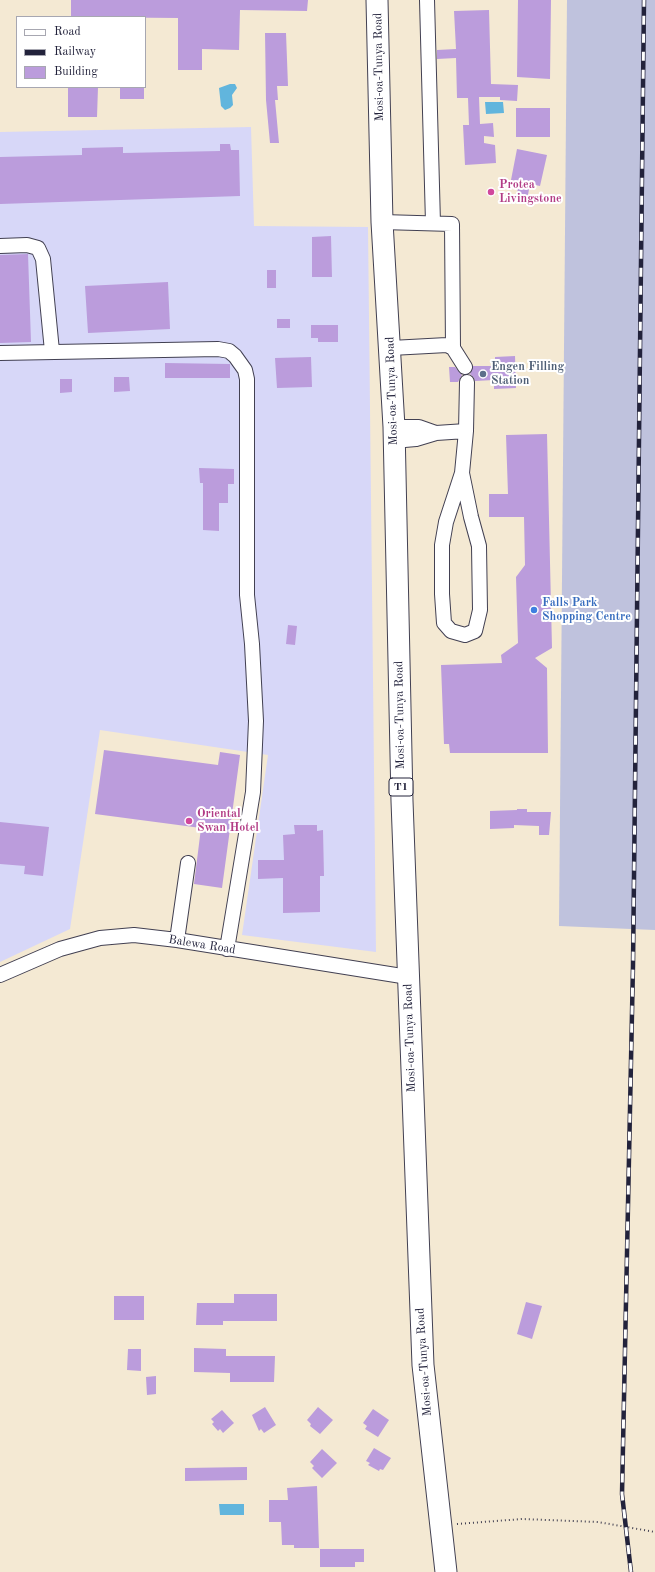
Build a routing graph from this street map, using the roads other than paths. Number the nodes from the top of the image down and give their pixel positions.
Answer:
1 (377, 0) edge
2 (427, 0) edge
3 (382, 222) junction
4 (433, 223) junction
5 (0, 246) edge
6 (390, 348) junction
7 (453, 348) junction
8 (52, 351) junction
9 (0, 353) edge
10 (465, 367) dead end
11 (467, 382) dead end
12 (466, 431) junction
13 (394, 434) junction
14 (462, 473) junction
15 (188, 863) dead end
16 (177, 940) junction
17 (227, 949) junction
18 (0, 975) edge
19 (408, 977) junction
20 (446, 1572) edge

1 - 3 highway, Mosi-oa-Tunya Road / T1
2 - 4 street
3 - 4 street
3 - 6 highway, Mosi-oa-Tunya Road / T1
4 - 7 street
5 - 8 street
6 - 7 street
6 - 13 highway, Mosi-oa-Tunya Road / T1
7 - 10 street
8 - 9 street
8 - 17 street
11 - 12 street
12 - 13 street
12 - 14 street
13 - 19 highway, Mosi-oa-Tunya Road / T1
14 - 14 street
15 - 16 street
16 - 17 street, Balewa Road
16 - 18 street, Balewa Road
17 - 19 street, Balewa Road
19 - 20 highway, Mosi-oa-Tunya Road / T1

